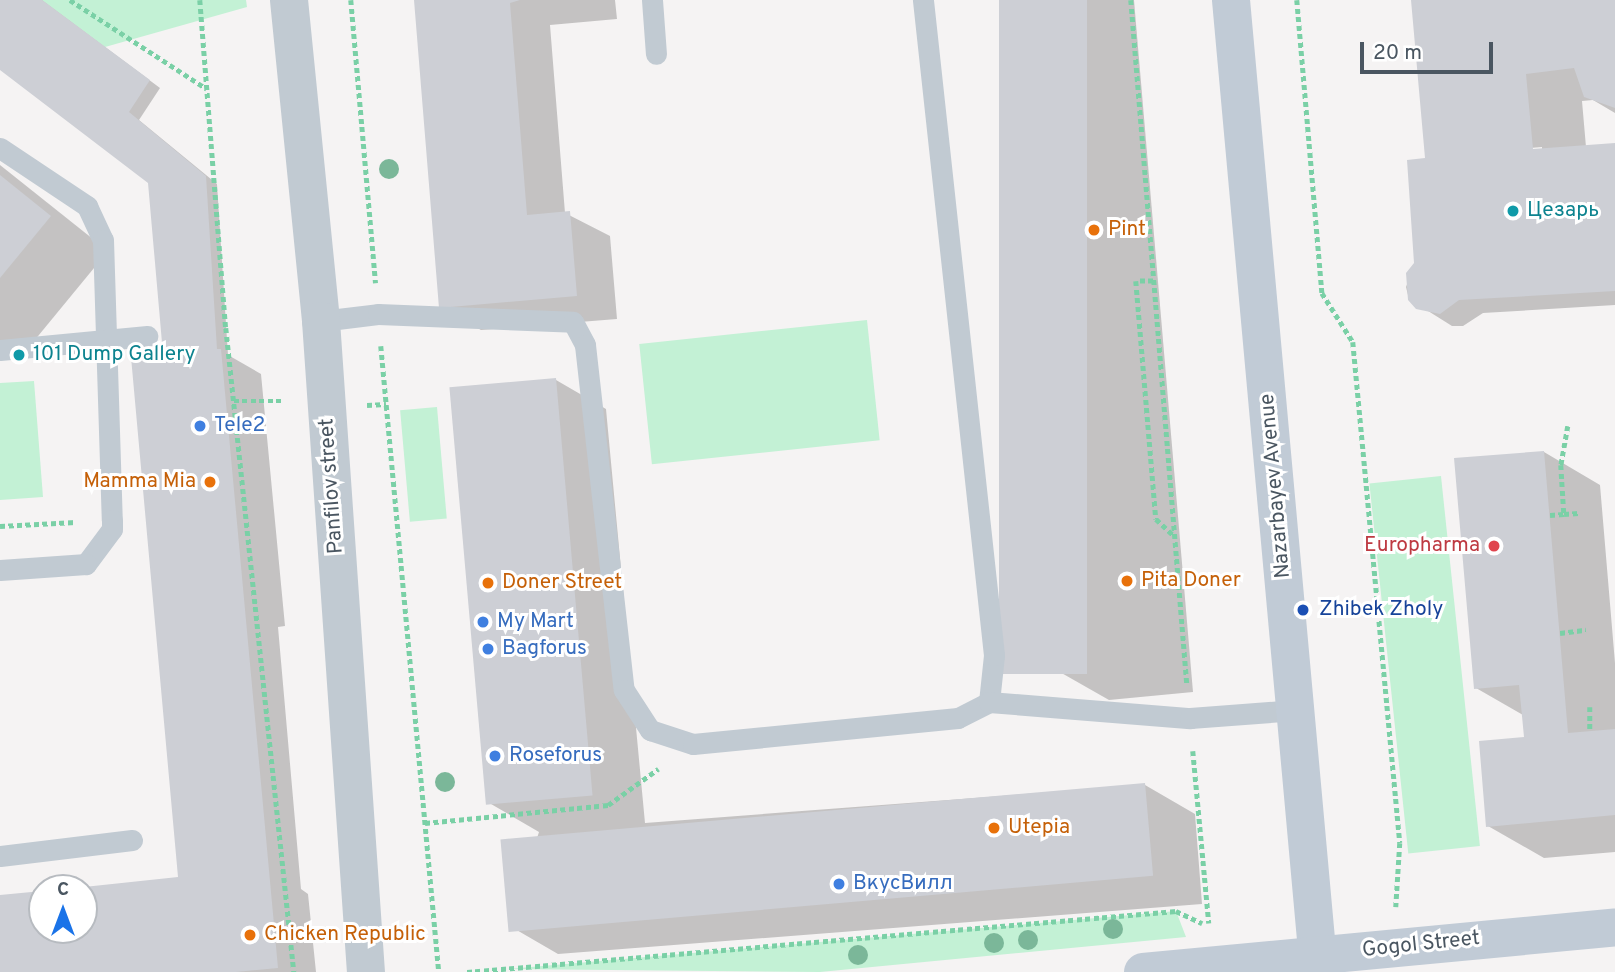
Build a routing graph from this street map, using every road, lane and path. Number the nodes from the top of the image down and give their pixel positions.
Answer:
1 (70, 0) edge
2 (200, 0) edge
3 (289, 0) edge
4 (351, 0) edge
5 (652, 0) edge
6 (923, 0) edge
7 (1131, 0) edge
8 (1231, 0) edge
9 (1297, 0) edge
10 (656, 54) dead end
11 (208, 90) junction
12 (0, 148) edge
13 (1153, 281) junction
14 (376, 287) dead end
15 (321, 321) junction
16 (147, 336) dead end
17 (106, 340) junction
18 (381, 342) dead end
19 (0, 350) edge
20 (234, 401) junction
21 (282, 401) dead end
22 (386, 404) junction
23 (362, 405) dead end
24 (1568, 426) dead end
25 (1580, 513) dead end
26 (1564, 514) junction
27 (1550, 516) dead end
28 (60, 523) dead end
29 (0, 526) edge
30 (1175, 536) junction
31 (0, 570) edge
32 (1586, 630) dead end
33 (1560, 633) dead end
34 (1188, 688) dead end
35 (989, 702) junction
36 (1590, 707) dead end
37 (1296, 710) junction
38 (1590, 731) dead end
39 (1192, 737) dead end
40 (693, 744) junction
41 (425, 823) junction
42 (132, 840) dead end
43 (0, 856) edge
44 (1396, 912) dead end
45 (1615, 927) edge
46 (1319, 964) edge
47 (293, 972) edge
48 (366, 972) edge
49 (439, 972) edge
50 (467, 972) edge
51 (1143, 972) edge

1 - 11 path
2 - 11 path
3 - 15 street, Panfilov street
4 - 14 path
5 - 10 lane
6 - 35 lane
7 - 13 path
8 - 37 main road, Nazarbayev Avenue
9 - 44 path
11 - 20 path
12 - 17 lane
13 - 30 path
13 - 30 path
15 - 40 lane
15 - 48 street, Panfilov street
16 - 17 lane
17 - 19 lane
17 - 31 lane
18 - 22 path
20 - 21 path
20 - 47 path
22 - 23 path
22 - 41 path
24 - 26 path
25 - 26 path
26 - 27 path
28 - 29 path
30 - 34 path
32 - 33 path
35 - 37 lane
35 - 40 lane
36 - 38 path
37 - 46 main road, Nazarbayev Avenue
39 - 50 path
40 - 41 path
41 - 49 path
42 - 43 lane
45 - 46 main road, Gogol Street
46 - 51 main road, Gogol Street

